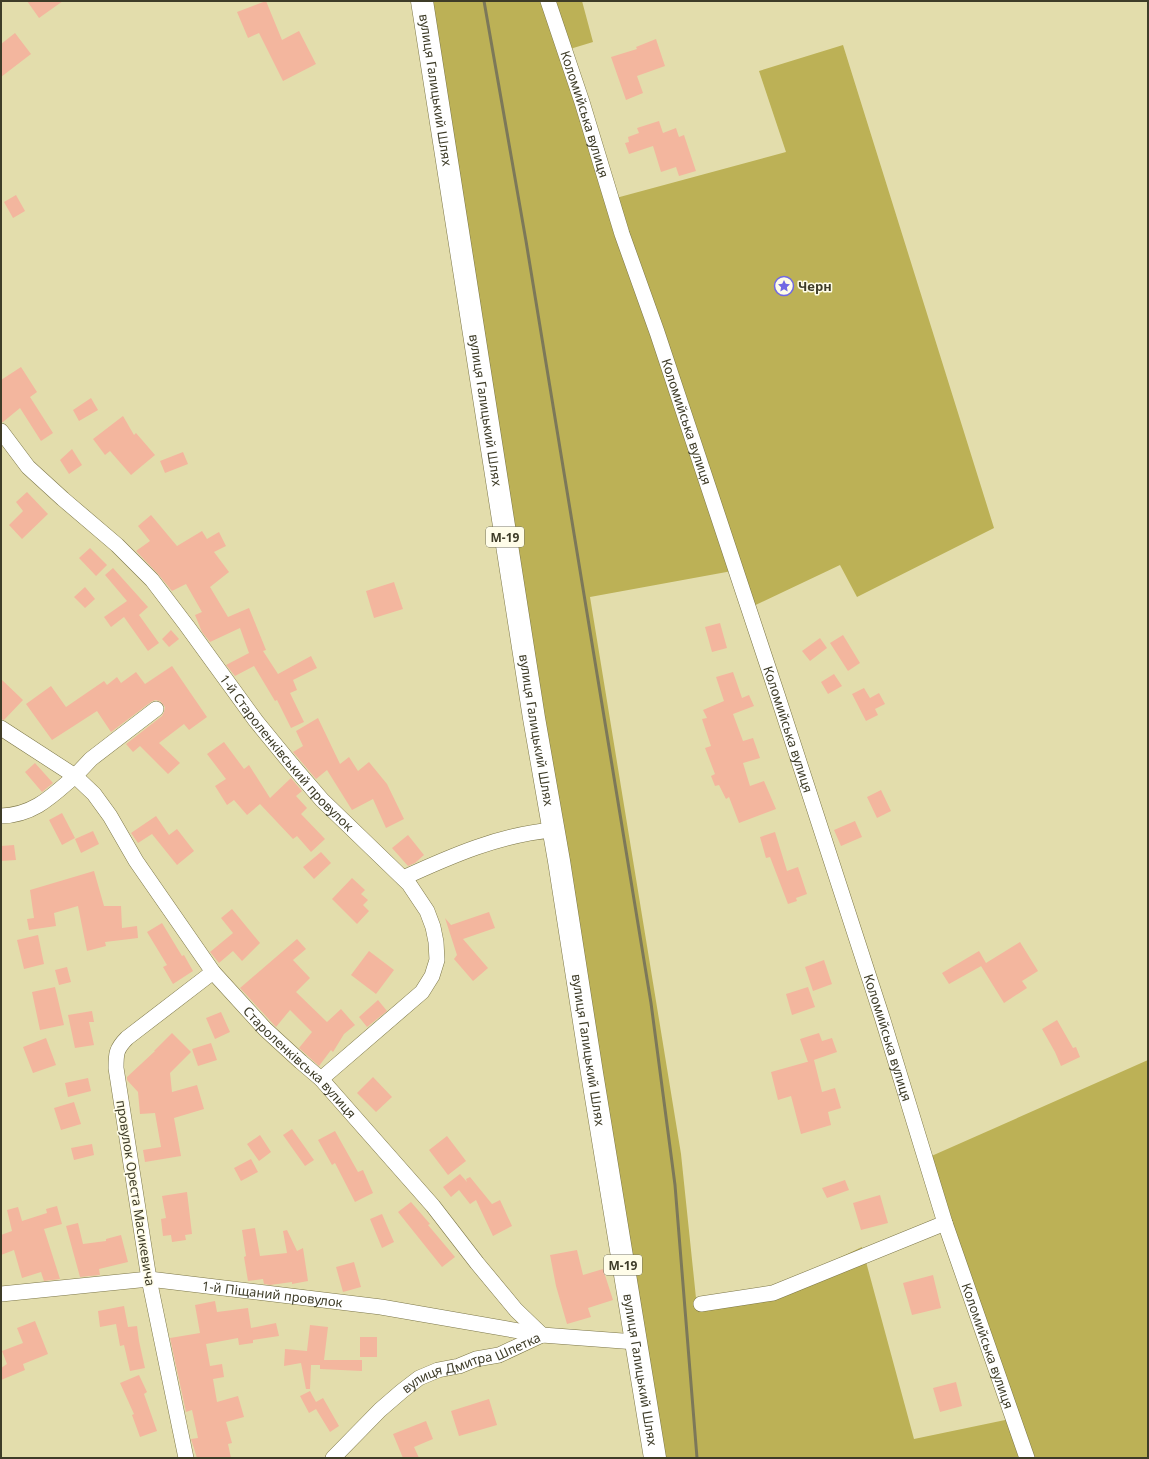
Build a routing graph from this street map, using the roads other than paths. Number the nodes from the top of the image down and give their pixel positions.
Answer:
1 (422, 1) edge
2 (548, 1) edge
3 (1, 431) edge
4 (156, 709) dead end
5 (1, 728) edge
6 (75, 776) junction
7 (1, 816) edge
8 (554, 830) junction
9 (403, 878) junction
10 (213, 972) junction
11 (321, 1079) junction
12 (945, 1223) junction
13 (149, 1280) junction
14 (1, 1294) edge
15 (701, 1304) dead end
16 (542, 1335) junction
17 (636, 1342) junction
18 (186, 1458) edge
19 (333, 1458) edge
20 (655, 1458) edge
21 (1027, 1458) edge

1 - 8 highway, вулиця Галицький Шлях / М-19
2 - 12 street, Коломийська вулиця
3 - 9 street, 1-й Староленківський провулок
4 - 6 street
5 - 6 street, Староленківська вулиця
6 - 7 street
6 - 10 street, Староленківська вулиця
8 - 9 street
8 - 17 highway, вулиця Галицький Шлях / М-19
9 - 11 street, 1-й Староленківський провулок
10 - 11 street, Староленківська вулиця
10 - 13 street, провулок Ореста Масикевича
11 - 16 street, Староленківська вулиця
12 - 15 street
12 - 21 street, Коломийська вулиця
13 - 14 street, 1-й Піщаний провулок
13 - 16 street, 1-й Піщаний провулок
13 - 18 street, провулок Ореста Масикевича
16 - 17 street, вулиця Дмитра Шпетка
16 - 19 street, вулиця Дмитра Шпетка
17 - 20 highway, вулиця Галицький Шлях / М-19

